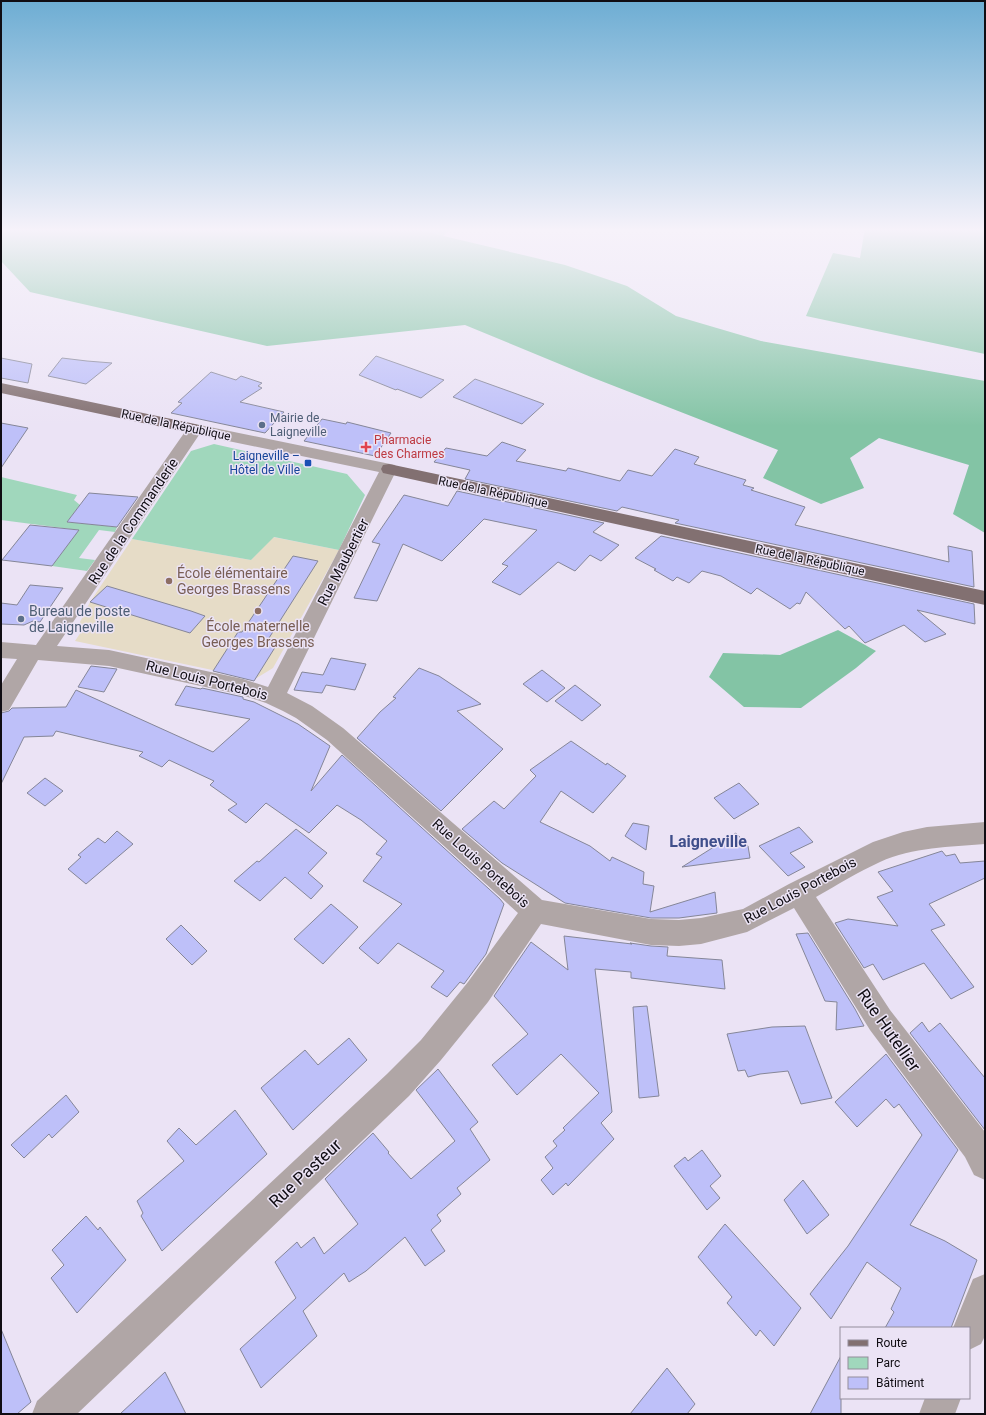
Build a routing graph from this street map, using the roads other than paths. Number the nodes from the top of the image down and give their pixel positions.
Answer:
1 (1, 388) edge
2 (195, 429) junction
3 (389, 470) junction
4 (985, 598) edge
5 (1, 650) edge
6 (37, 652) junction
7 (274, 697) junction
8 (1, 704) edge
9 (985, 833) edge
10 (798, 892) junction
11 (535, 911) junction
12 (985, 1164) edge
13 (985, 1291) edge
14 (970, 1329) edge
15 (943, 1399) edge
16 (50, 1414) edge
17 (937, 1414) edge

1 - 2 main road, Rue de la République
2 - 3 street, Rue de la République
2 - 6 street, Rue de la Commanderie
3 - 4 main road, Rue de la République
3 - 7 street, Rue Maubertier
5 - 6 street, Rue Louis Portebois
6 - 7 street, Rue Louis Portebois
6 - 8 street, Rue de la Commanderie
7 - 11 street, Rue Louis Portebois
9 - 10 street, Rue Louis Portebois
10 - 11 street, Rue Louis Portebois
10 - 12 street, Rue Hutellier
11 - 16 street, Rue Pasteur
13 - 14 street
15 - 17 street

